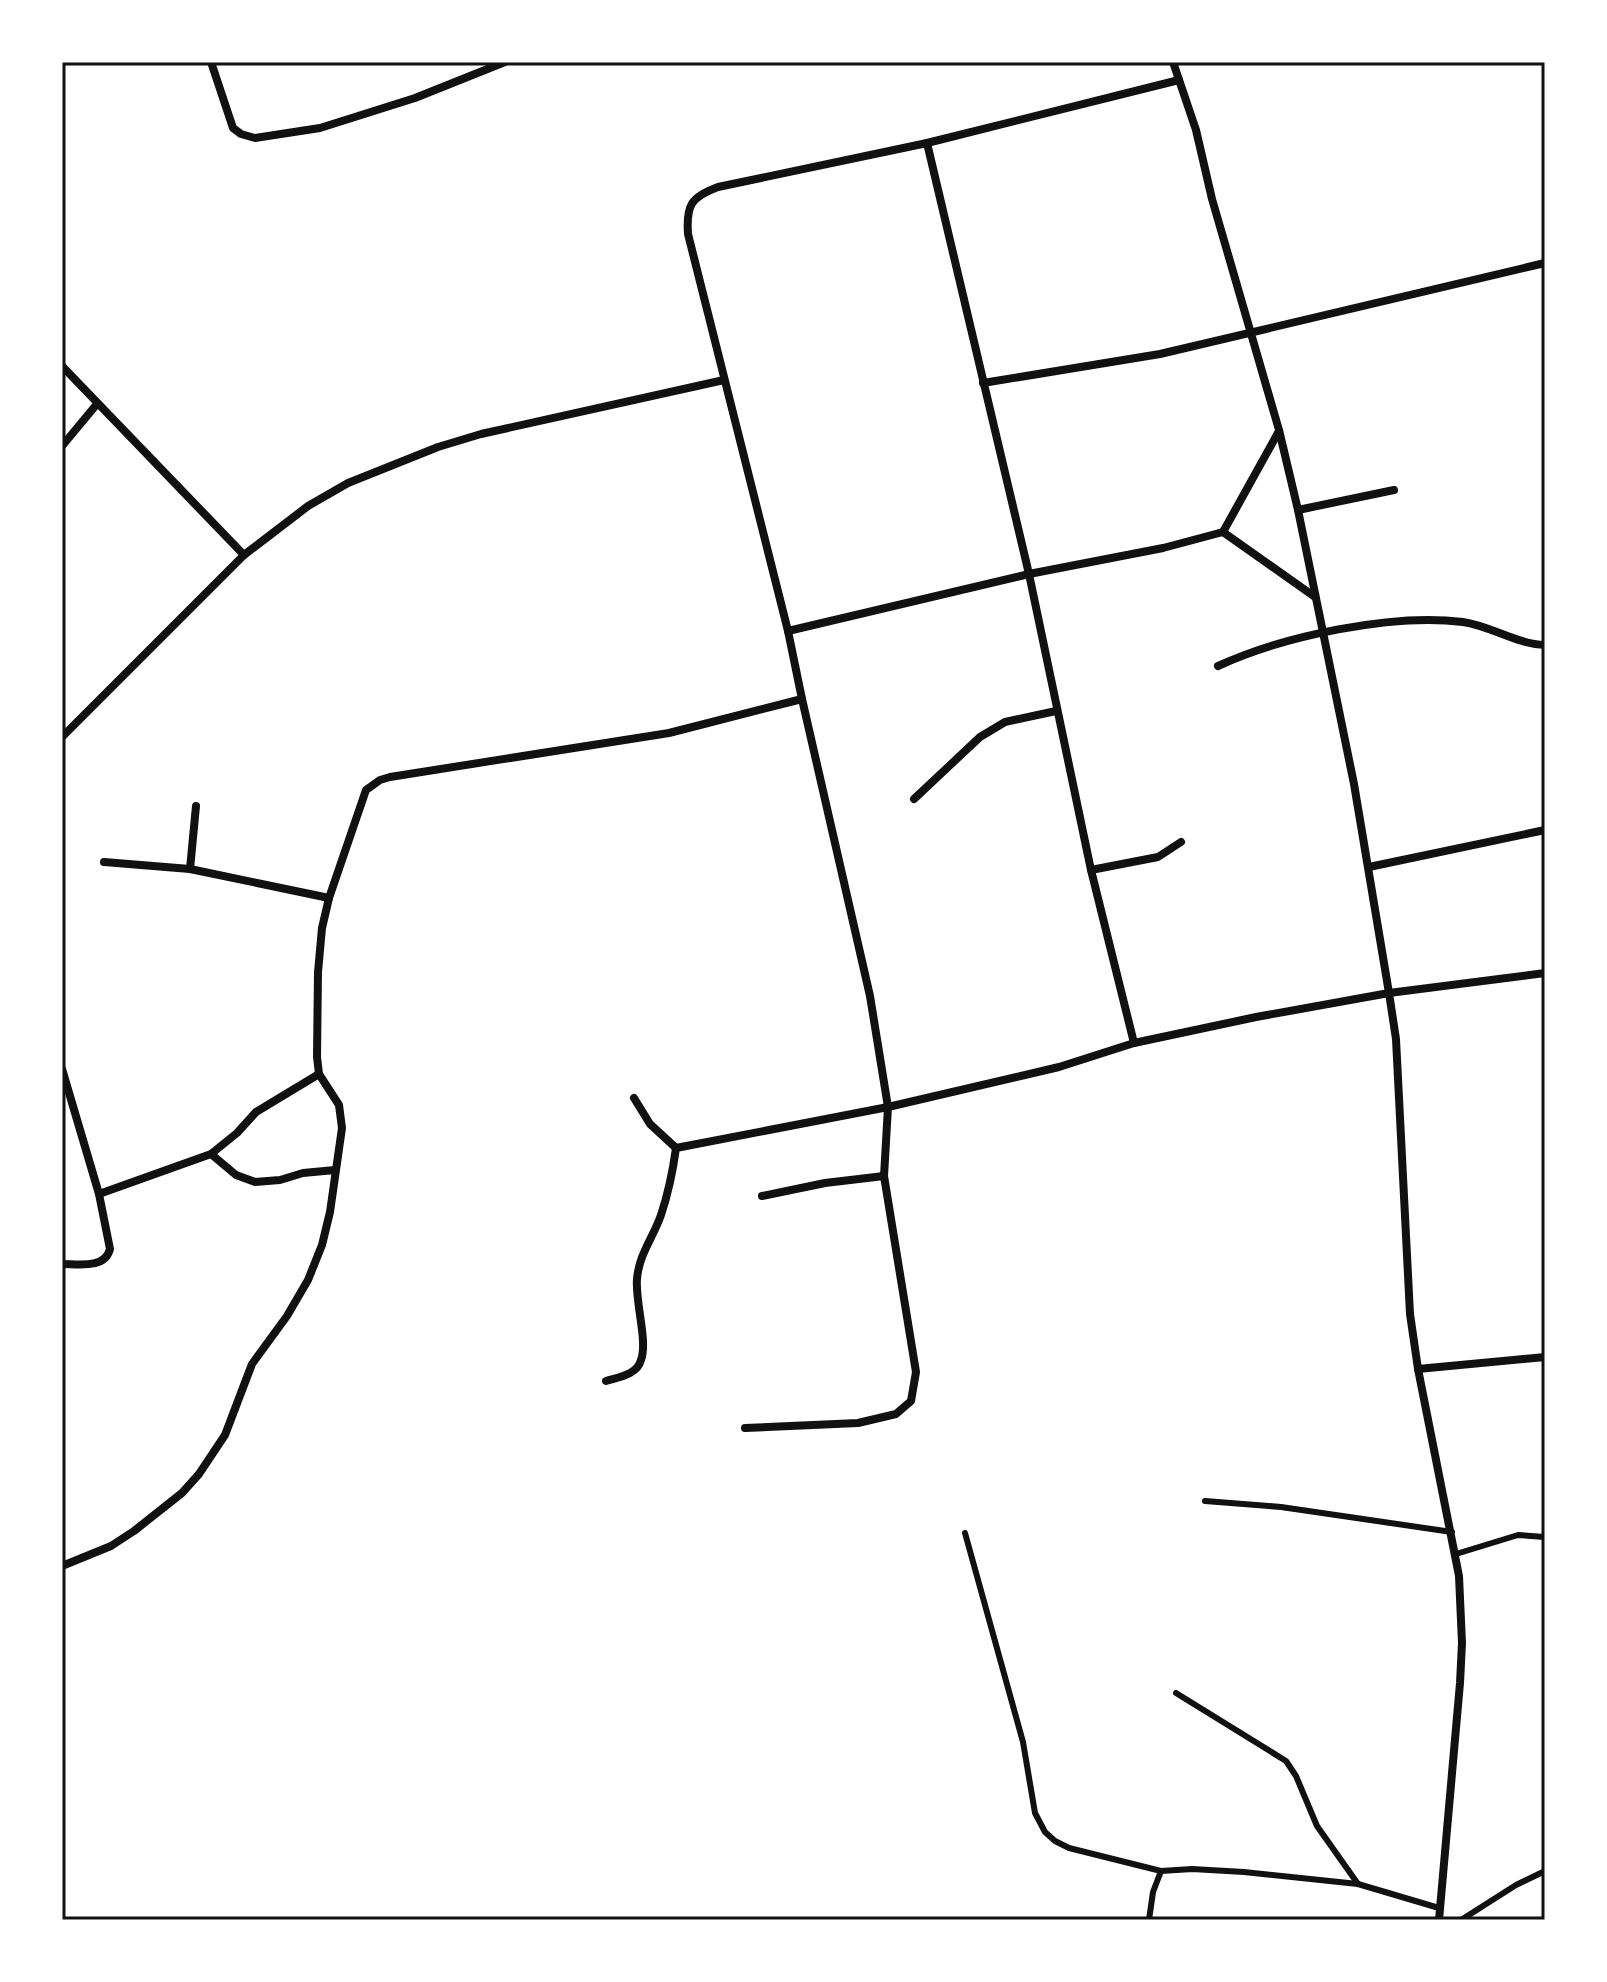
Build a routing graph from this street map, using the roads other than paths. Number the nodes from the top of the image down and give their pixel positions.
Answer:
1 (211, 62) edge
2 (505, 62) edge
3 (1173, 62) edge
4 (1179, 80) junction
5 (927, 143) junction
6 (1545, 263) edge
7 (1252, 333) junction
8 (62, 366) edge
9 (724, 380) junction
10 (983, 383) junction
11 (97, 404) junction
12 (1279, 430) junction
13 (62, 446) edge
14 (1394, 490) dead end
15 (1298, 510) junction
16 (1223, 532) junction
17 (244, 555) junction
18 (1029, 574) junction
19 (1315, 597) junction
20 (788, 631) junction
21 (1324, 634) junction
22 (1545, 645) edge
23 (1218, 666) dead end
24 (802, 699) junction
25 (1056, 711) junction
26 (62, 737) edge
27 (914, 799) dead end
28 (196, 806) dead end
29 (1545, 830) edge
30 (1181, 842) dead end
31 (104, 862) dead end
32 (1369, 867) junction
33 (190, 869) junction
34 (1091, 870) junction
35 (329, 898) junction
36 (1545, 973) edge
37 (1389, 993) junction
38 (1134, 1043) junction
39 (62, 1069) edge
40 (319, 1074) junction
41 (634, 1098) dead end
42 (888, 1107) junction
43 (676, 1148) junction
44 (211, 1154) junction
45 (335, 1170) junction
46 (884, 1176) junction
47 (99, 1194) junction
48 (762, 1196) dead end
49 (62, 1264) edge
50 (1545, 1357) edge
51 (1418, 1369) junction
52 (606, 1381) dead end
53 (745, 1428) dead end
54 (1205, 1501) dead end
55 (1452, 1532) junction
56 (965, 1533) dead end
57 (1545, 1537) edge
58 (1456, 1554) junction
59 (62, 1566) edge
60 (1176, 1693) dead end
61 (1161, 1871) junction
62 (1545, 1871) edge
63 (1358, 1884) junction
64 (1439, 1908) junction
65 (1149, 1920) edge
66 (1439, 1920) edge
67 (1461, 1920) edge

1 - 2 street
3 - 4 street
4 - 5 street
4 - 7 street
5 - 9 street
5 - 10 street
6 - 7 street
7 - 10 street
7 - 12 street
8 - 11 street
9 - 17 street
9 - 20 street
10 - 18 street
11 - 13 street
11 - 17 street
12 - 15 street
12 - 16 street
14 - 15 street
15 - 19 street
16 - 18 street
16 - 19 street
17 - 26 street
18 - 20 street
18 - 25 street
19 - 21 street
20 - 24 street
21 - 22 street
21 - 23 street
21 - 32 street
24 - 35 street
24 - 42 street
25 - 27 street
25 - 34 street
28 - 33 street
29 - 32 street
30 - 34 street
31 - 33 street
32 - 37 street
33 - 35 street
34 - 38 street
35 - 40 street
36 - 37 street
37 - 38 street
37 - 51 street
38 - 42 street
39 - 47 street
40 - 44 street
40 - 45 street
41 - 43 street
42 - 43 street
42 - 46 street
43 - 52 street
44 - 45 street
44 - 47 street
45 - 59 street
46 - 48 street
46 - 53 street
47 - 49 street
50 - 51 street
51 - 55 street
54 - 55 lane
55 - 58 street
56 - 61 lane
57 - 58 lane
58 - 64 street
60 - 63 lane
61 - 63 lane
61 - 65 lane
62 - 67 lane
63 - 64 lane
64 - 66 street

